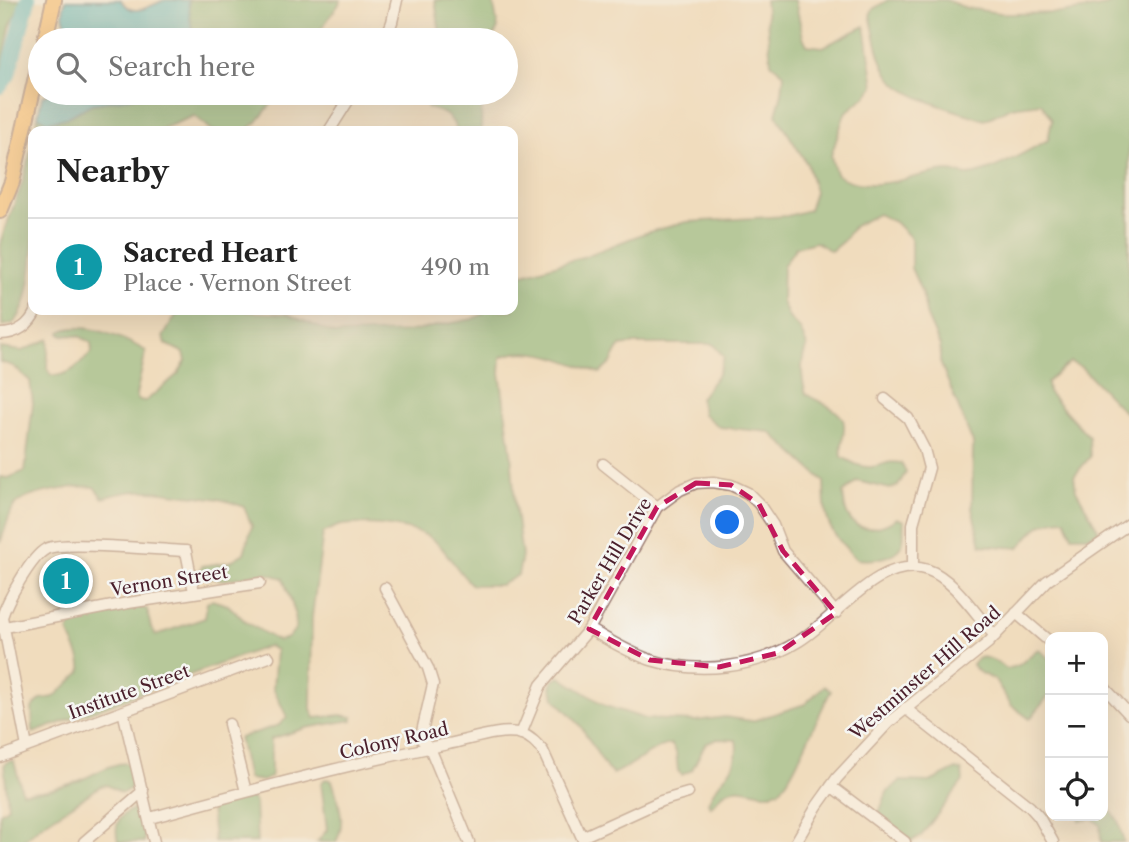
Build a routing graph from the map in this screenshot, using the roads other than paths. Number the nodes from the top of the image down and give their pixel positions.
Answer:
1 (54, 0) edge
2 (397, 0) edge
3 (48, 28) edge
4 (390, 28) edge
5 (30, 105) edge
6 (345, 105) edge
7 (332, 126) edge
8 (0, 211) edge
9 (33, 315) edge
10 (0, 334) edge
11 (885, 399) dead end
12 (603, 464) dead end
13 (657, 507) junction
14 (1129, 524) edge
15 (913, 566) junction
16 (260, 583) dead end
17 (385, 588) dead end
18 (194, 592) junction
19 (836, 613) junction
20 (1016, 613) junction
21 (1, 628) edge
22 (589, 629) junction
23 (995, 636) junction
24 (1045, 638) edge
25 (269, 657) dead end
26 (1108, 690) edge
27 (905, 708) junction
28 (123, 711) junction
29 (1129, 714) edge
30 (229, 724) dead end
31 (522, 734) junction
32 (27, 747) junction
33 (430, 748) junction
34 (0, 757) edge
35 (831, 786) junction
36 (143, 791) junction
37 (246, 792) junction
38 (688, 793) dead end
39 (150, 818) junction
40 (583, 839) edge
41 (84, 842) edge
42 (154, 842) edge
43 (469, 842) edge
44 (796, 842) edge
45 (905, 842) edge
46 (1053, 842) edge

1 - 3 highway
2 - 4 street
5 - 8 highway
6 - 7 street
9 - 10 street
11 - 15 street
12 - 13 street
13 - 19 street, Parker Hill Drive
13 - 22 street, Parker Hill Drive
14 - 20 street, Westminster Hill Road
15 - 19 street
15 - 23 street
16 - 18 street, Vernon Street
17 - 33 street
18 - 21 street, Vernon Street
18 - 21 street
19 - 22 street
20 - 23 street, Westminster Hill Road
20 - 24 street
21 - 32 street
22 - 31 street, Parker Hill Drive
23 - 27 street, Westminster Hill Road
25 - 28 street, Institute Street
26 - 29 street
27 - 35 street, Westminster Hill Road
27 - 46 street
28 - 32 street, Institute Street
28 - 36 street
30 - 37 street
31 - 33 street, Colony Road
31 - 40 street
32 - 34 street, Institute Street
33 - 37 street, Colony Road
33 - 43 street
35 - 44 street, Westminster Hill Road
35 - 45 street
36 - 39 street
36 - 41 street
37 - 39 street, Colony Road
38 - 40 street
39 - 42 street

